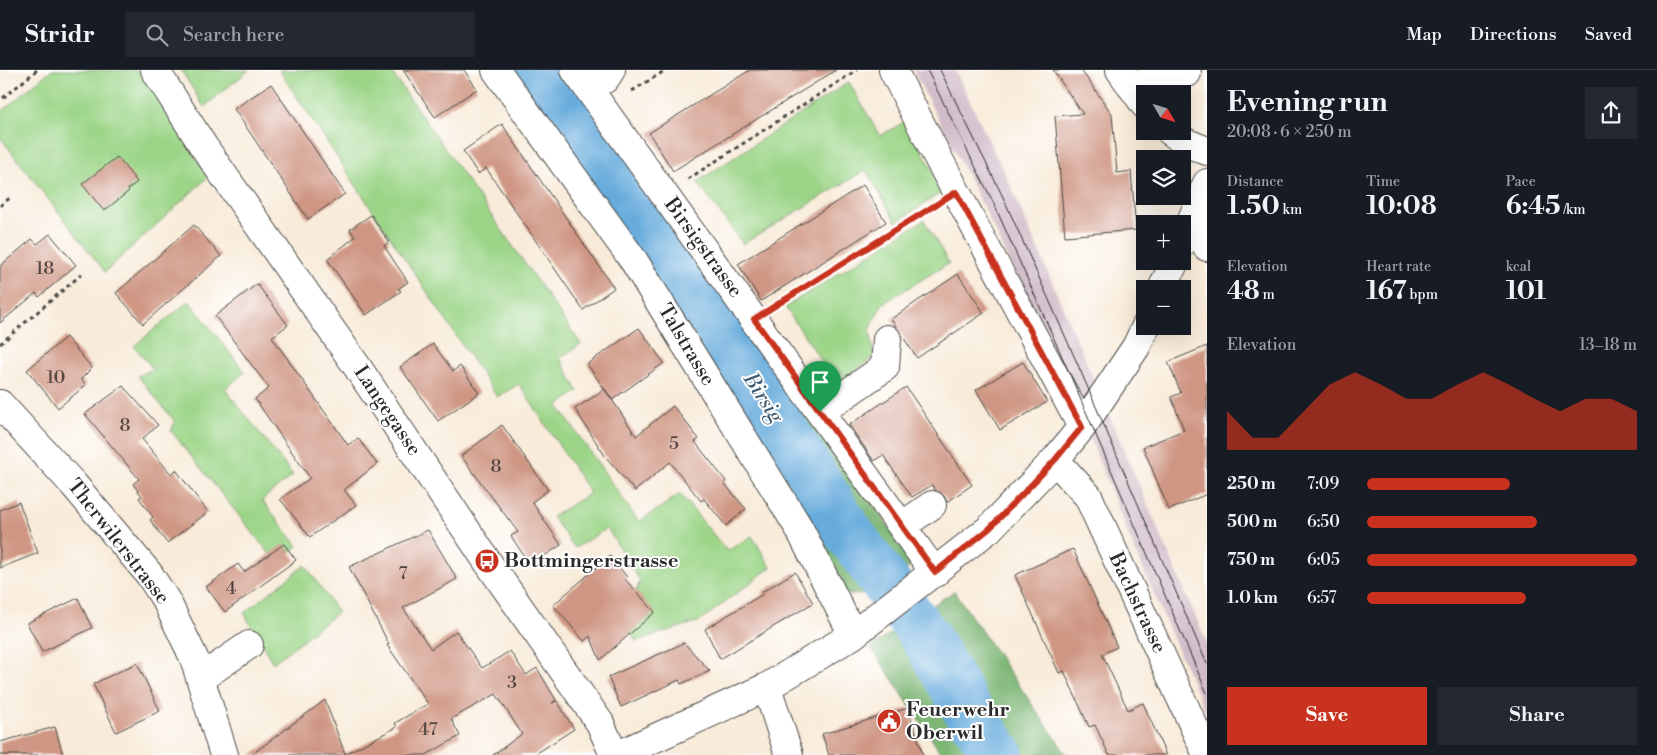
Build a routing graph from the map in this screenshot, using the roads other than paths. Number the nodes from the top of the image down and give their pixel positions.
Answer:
1 (155, 70) edge
2 (496, 70) edge
3 (610, 70) edge
4 (893, 70) edge
5 (1188, 73) dead end
6 (578, 74) edge
7 (1132, 87) edge
8 (1184, 140) edge
9 (1207, 151) edge
10 (1207, 182) edge
11 (1194, 218) junction
12 (1191, 224) edge
13 (1207, 247) edge
14 (1142, 335) edge
15 (887, 339) dead end
16 (0, 404) edge
17 (820, 412) junction
18 (1082, 427) junction
19 (1055, 460) junction
20 (932, 505) dead end
21 (902, 526) junction
22 (935, 572) junction
23 (853, 634) junction
24 (249, 645) dead end
25 (201, 678) junction
26 (767, 686) junction
27 (224, 755) edge
28 (614, 755) edge
29 (618, 755) edge
30 (789, 755) edge
31 (1207, 755) edge

1 - 28 street, Langegasse
2 - 23 street, Talstrasse
3 - 6 street
4 - 18 street
5 - 7 street
6 - 17 street, Birsigstrasse
8 - 9 street
10 - 11 street
11 - 12 street
11 - 13 street
14 - 18 street
15 - 17 street
16 - 25 street, Therwilerstrasse
17 - 21 street, Birsigstrasse
18 - 19 street
19 - 22 street
19 - 31 street, Bachstrasse
20 - 21 street
21 - 22 street, Birsigstrasse
22 - 23 street
23 - 26 street
24 - 25 street
25 - 27 street, Therwilerstrasse
26 - 29 street
26 - 30 street

